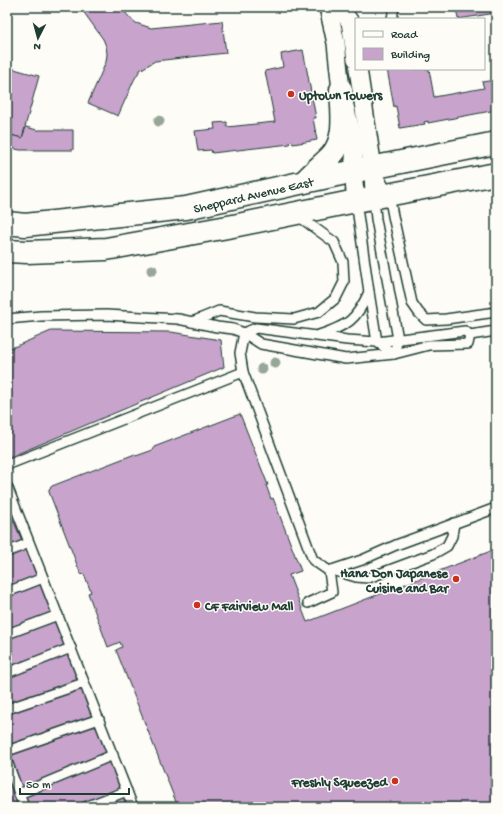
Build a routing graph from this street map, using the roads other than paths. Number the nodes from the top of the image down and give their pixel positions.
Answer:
1 (328, 7) edge
2 (340, 7) edge
3 (394, 7) edge
4 (392, 18) edge
5 (355, 53) edge
6 (358, 70) edge
7 (341, 90) junction
8 (496, 143) edge
9 (363, 170) junction
10 (493, 179) edge
11 (304, 182) junction
12 (373, 198) junction
13 (294, 213) junction
14 (7, 223) edge
15 (7, 251) edge
16 (369, 292) junction
17 (496, 312) edge
18 (7, 319) edge
19 (192, 322) junction
20 (496, 331) edge
21 (244, 333) junction
22 (470, 335) junction
23 (317, 336) junction
24 (398, 339) junction
25 (377, 342) junction
26 (394, 354) junction
27 (243, 372) junction
28 (7, 465) edge
29 (7, 486) edge
30 (496, 508) edge
31 (11, 510) edge
32 (454, 523) junction
33 (29, 543) junction
34 (7, 552) edge
35 (330, 570) junction
36 (43, 578) junction
37 (7, 592) edge
38 (308, 603) dead end
39 (58, 615) junction
40 (7, 634) edge
41 (71, 648) junction
42 (7, 673) edge
43 (84, 683) junction
44 (7, 709) edge
45 (99, 719) junction
46 (7, 751) edge
47 (113, 755) junction
48 (7, 760) edge
49 (127, 791) junction
50 (19, 794) junction
51 (24, 807) edge
52 (85, 807) edge
53 (133, 807) edge

1 - 7 street
2 - 5 street
3 - 4 lane
6 - 9 street
7 - 9 street
7 - 11 main road
8 - 9 main road, Sheppard Avenue East
9 - 11 main road, Sheppard Avenue East
9 - 12 street
9 - 12 lane
10 - 12 main road, Sheppard Avenue East
11 - 14 main road, Sheppard Avenue East
12 - 13 main road, Sheppard Avenue East
12 - 16 lane
12 - 17 lane
12 - 24 lane
13 - 15 main road, Sheppard Avenue East
13 - 19 lane
16 - 23 lane
16 - 25 lane
18 - 19 lane
19 - 21 lane
20 - 22 lane
21 - 23 lane
21 - 26 lane
21 - 27 lane
22 - 24 lane
22 - 26 lane
23 - 25 lane
24 - 25 lane
24 - 26 lane
25 - 26 lane
27 - 28 lane
27 - 35 lane
29 - 31 lane
30 - 32 lane
31 - 33 lane
32 - 35 lane
32 - 35 lane
33 - 34 lane
33 - 36 lane
35 - 38 lane
36 - 37 lane
36 - 39 lane
39 - 40 lane
39 - 41 lane
41 - 42 lane
41 - 43 lane
43 - 44 lane
43 - 45 lane
45 - 46 lane
45 - 47 lane
47 - 49 lane
47 - 50 lane
48 - 50 lane
49 - 52 lane
49 - 53 lane
50 - 51 lane

